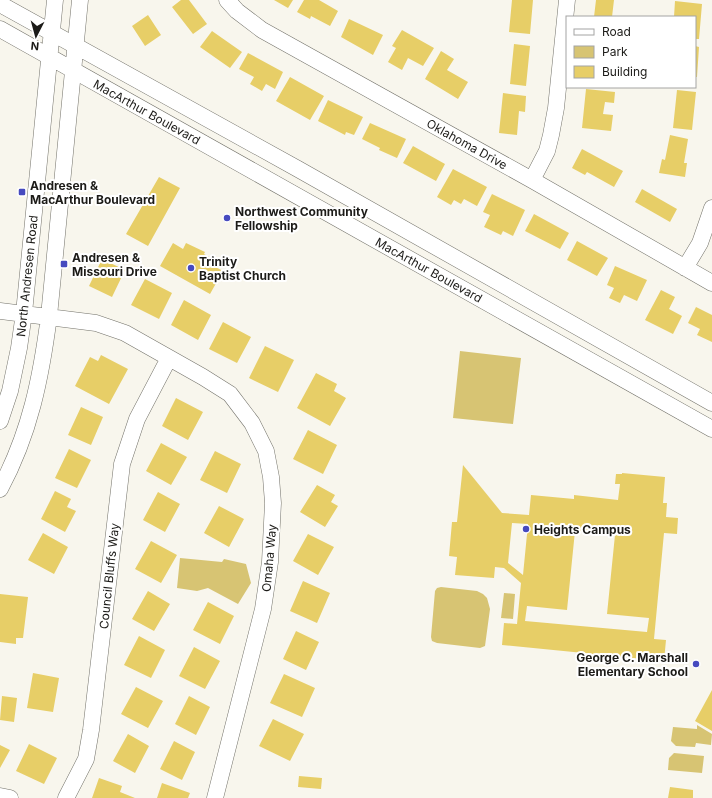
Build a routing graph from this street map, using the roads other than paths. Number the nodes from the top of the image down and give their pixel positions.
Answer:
1 (55, 0) edge
2 (80, 0) edge
3 (227, 0) edge
4 (567, 0) edge
5 (0, 4) edge
6 (0, 29) edge
7 (52, 33) junction
8 (76, 48) junction
9 (49, 57) junction
10 (74, 71) junction
11 (532, 180) junction
12 (712, 208) edge
13 (684, 268) junction
14 (712, 283) edge
15 (0, 311) edge
16 (24, 313) junction
17 (50, 316) junction
18 (169, 358) junction
19 (712, 403) edge
20 (0, 421) edge
21 (712, 429) edge
22 (0, 489) edge
23 (0, 796) edge
24 (10, 798) edge
25 (66, 798) edge
26 (215, 798) edge

1 - 7 street, North Andresen Road
2 - 8 street
3 - 11 street, Oklahoma Drive
4 - 11 street
5 - 7 street, MacArthur Boulevard
6 - 9 street, MacArthur Boulevard
7 - 8 street, MacArthur Boulevard
7 - 9 street, North Andresen Road
8 - 10 street
8 - 19 street, MacArthur Boulevard
9 - 10 street, MacArthur Boulevard
9 - 16 street, North Andresen Road
10 - 17 street
10 - 21 street, MacArthur Boulevard
11 - 13 street, Oklahoma Drive
12 - 13 street
13 - 14 street, Oklahoma Drive
15 - 16 street, Omaha Way
16 - 17 street, Omaha Way
16 - 20 street, North Andresen Road
17 - 18 street, Omaha Way
17 - 22 street
18 - 25 street, Council Bluffs Way
18 - 26 street, Omaha Way
23 - 24 street

